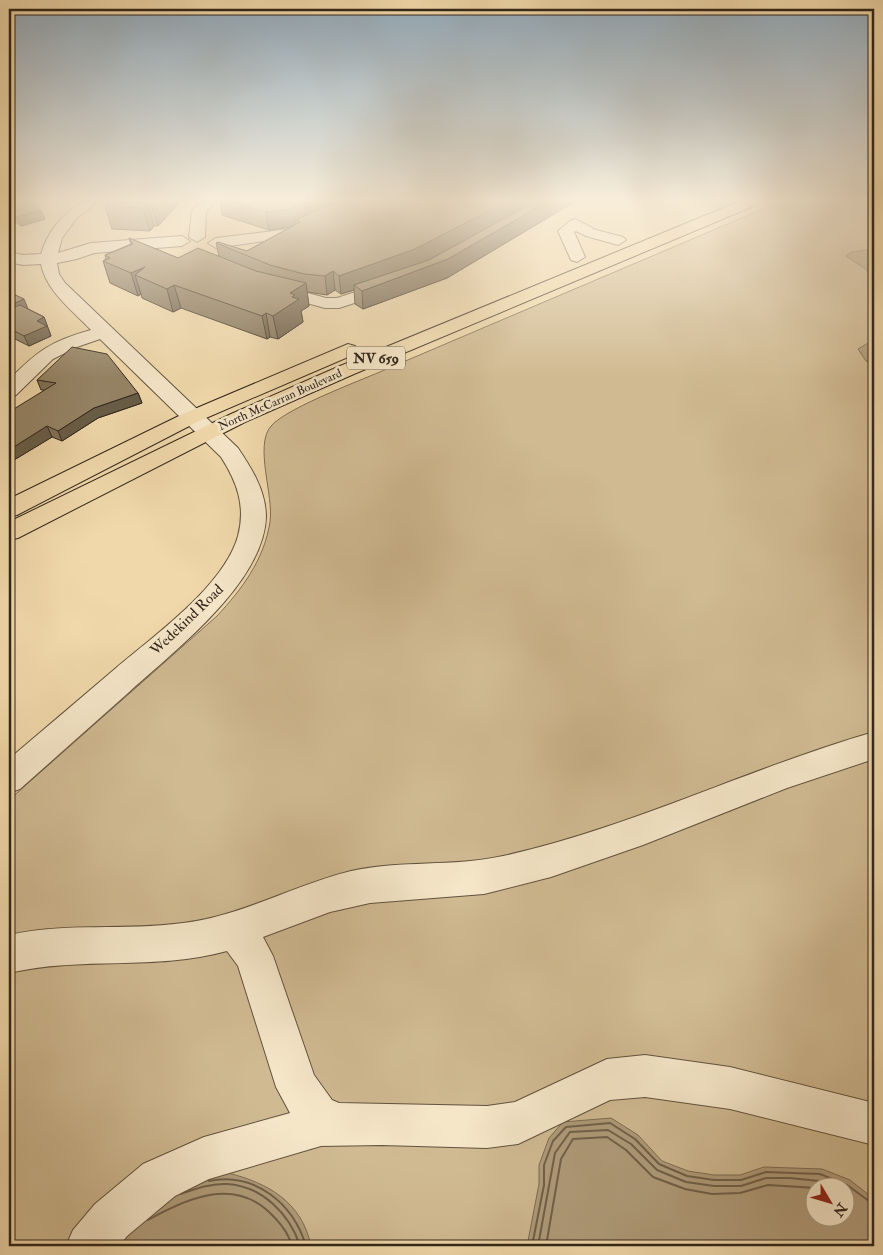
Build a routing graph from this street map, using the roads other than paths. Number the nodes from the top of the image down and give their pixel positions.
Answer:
1 (48, 261) edge
2 (569, 261) edge
3 (610, 261) edge
4 (403, 280) edge
5 (252, 282) edge
6 (104, 332) junction
7 (17, 369) edge
8 (9, 392) edge
9 (200, 424) junction
10 (9, 508) edge
11 (9, 532) edge
12 (874, 746) edge
13 (9, 779) edge
14 (234, 930) junction
15 (9, 954) edge
16 (874, 1124) edge
17 (338, 1125) junction
18 (88, 1246) edge

1 - 6 street, Wedekind Road
2 - 9 main road, North McCarran Boulevard / NV 659
3 - 9 main road, North McCarran Boulevard / NV 659
4 - 5 street
6 - 7 street
6 - 9 street, Wedekind Road
7 - 8 street
9 - 10 main road, North McCarran Boulevard / NV 659
9 - 11 main road, North McCarran Boulevard / NV 659
9 - 13 street, Wedekind Road
12 - 14 street
14 - 15 street
14 - 17 street
16 - 17 street
17 - 18 street

